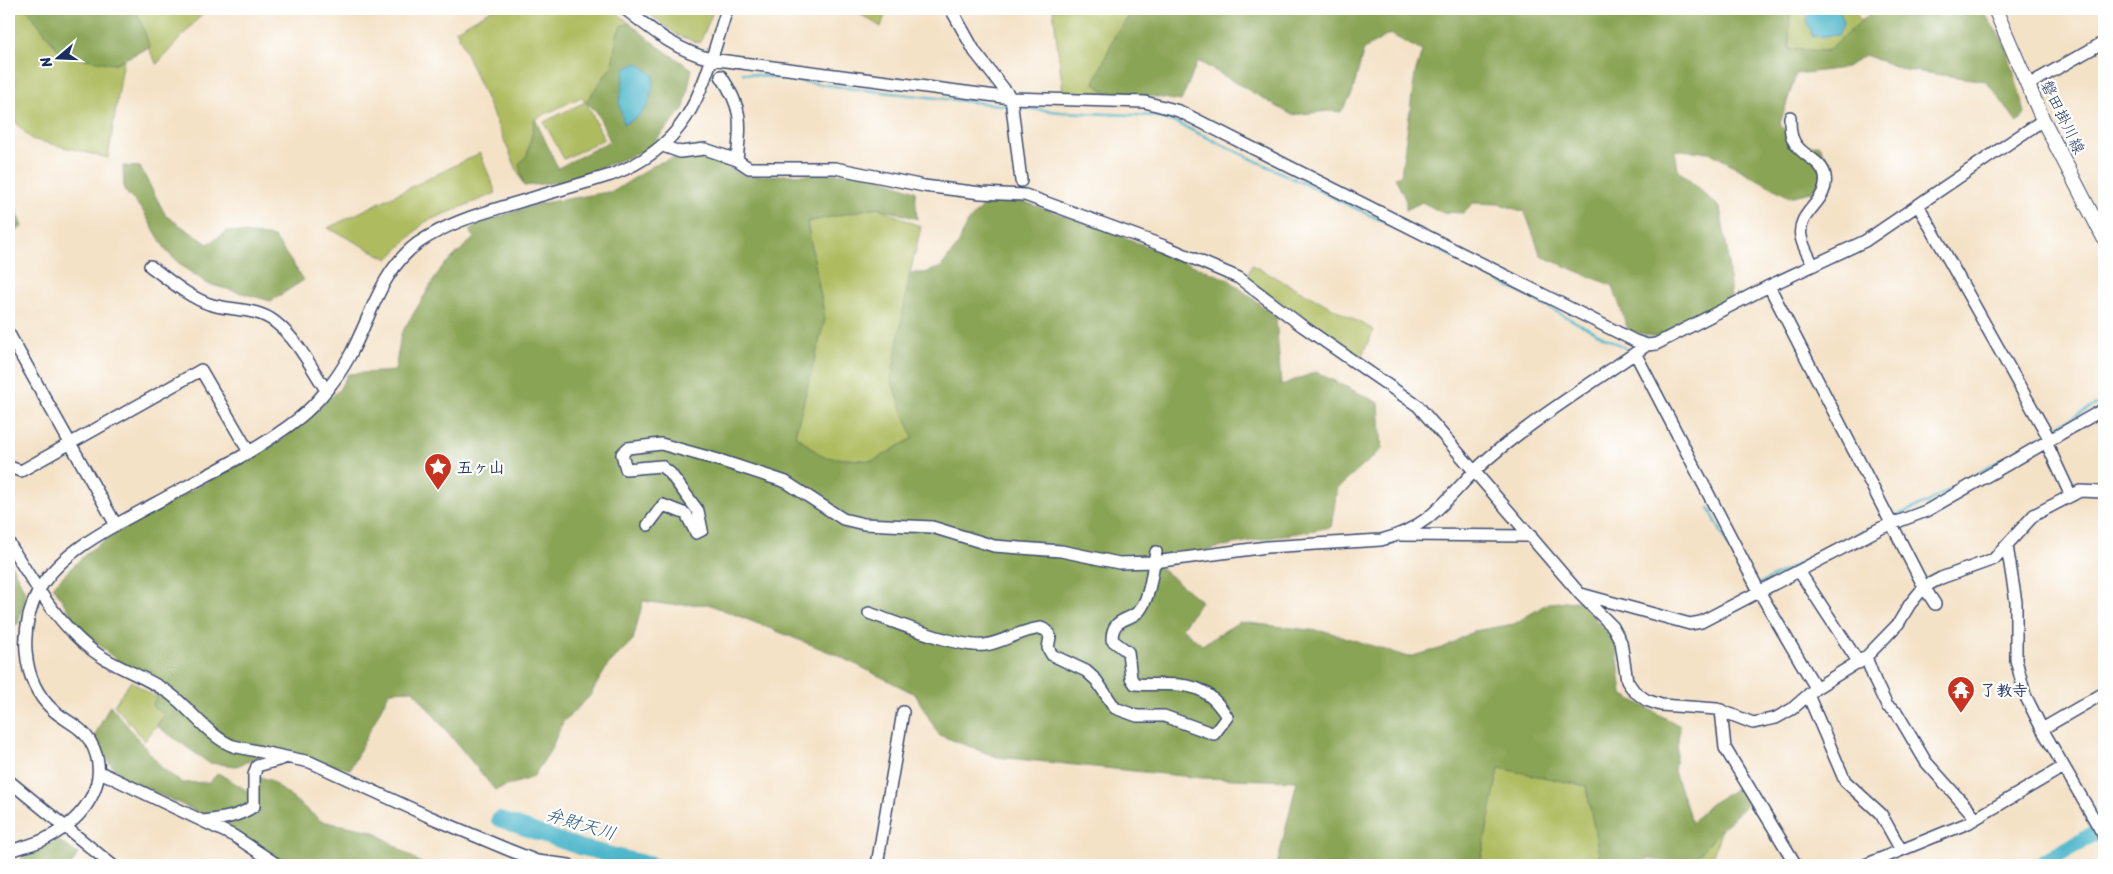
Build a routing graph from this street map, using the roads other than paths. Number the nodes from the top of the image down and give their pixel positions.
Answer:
1 (625, 9) edge
2 (727, 9) edge
3 (951, 9) edge
4 (1995, 9) edge
5 (2104, 42) edge
6 (711, 60) junction
7 (721, 76) dead end
8 (2028, 85) junction
9 (1011, 98) junction
10 (1790, 117) dead end
11 (2043, 120) junction
12 (663, 146) junction
13 (736, 160) junction
14 (1021, 181) dead end
15 (1918, 206) junction
16 (2104, 238) edge
17 (1813, 265) junction
18 (150, 266) dead end
19 (1769, 286) junction
20 (9, 334) edge
21 (1647, 345) junction
22 (1635, 353) junction
23 (326, 390) junction
24 (2104, 409) edge
25 (2048, 441) junction
26 (69, 444) junction
27 (249, 452) junction
28 (9, 467) edge
29 (1475, 470) junction
30 (2104, 492) edge
31 (2071, 496) junction
32 (1892, 524) junction
33 (116, 525) junction
34 (648, 525) dead end
35 (1399, 535) junction
36 (1531, 536) junction
37 (9, 543) edge
38 (2007, 546) junction
39 (1155, 557) junction
40 (1799, 571) junction
41 (1924, 587) junction
42 (39, 590) junction
43 (1760, 593) junction
44 (1580, 594) junction
45 (1935, 604) dead end
46 (869, 613) dead end
47 (1863, 660) junction
48 (1812, 692) junction
49 (2104, 692) edge
50 (1721, 710) junction
51 (903, 712) dead end
52 (2042, 729) junction
53 (289, 758) junction
54 (2063, 767) junction
55 (100, 772) junction
56 (9, 781) edge
57 (1976, 818) junction
58 (203, 821) junction
59 (66, 826) junction
60 (2104, 836) edge
61 (1901, 850) junction
62 (9, 852) edge
63 (112, 865) edge
64 (278, 865) edge
65 (569, 865) edge
66 (877, 865) edge
67 (1796, 865) edge
68 (1865, 865) edge

1 - 6 street
2 - 6 street
3 - 9 street
4 - 8 main road, 磐田掛川線
5 - 8 street
6 - 9 street
6 - 12 street
7 - 13 street
8 - 11 main road, 磐田掛川線
9 - 14 street
9 - 21 street
10 - 17 street
11 - 15 street
11 - 16 main road, 磐田掛川線
12 - 13 street
12 - 23 street
13 - 29 street
15 - 17 street
15 - 25 street
17 - 19 street
18 - 23 street
19 - 21 street
19 - 32 street
20 - 26 street
21 - 22 street
22 - 29 street
22 - 43 street
23 - 27 street
24 - 25 street
25 - 31 street
25 - 32 street
26 - 27 street
26 - 28 street
26 - 33 street
27 - 33 street
29 - 35 street
29 - 36 street
30 - 31 street
31 - 38 street
32 - 40 street
32 - 41 street
33 - 42 street
34 - 39 street
35 - 36 street
35 - 39 street
36 - 44 street
37 - 42 street
38 - 41 street
38 - 52 street
39 - 46 street
40 - 43 street
40 - 47 street
41 - 45 street
41 - 47 street
42 - 53 street
42 - 55 street
43 - 44 street
43 - 48 street
44 - 50 street
47 - 48 street
47 - 57 street
48 - 50 street
48 - 61 street
49 - 52 street
50 - 67 street
51 - 66 street
52 - 54 street
53 - 58 street
53 - 65 street
54 - 57 street
54 - 60 street
55 - 58 street
55 - 59 street
56 - 59 street
57 - 61 street
58 - 64 street
59 - 62 street
59 - 63 street
61 - 68 street

